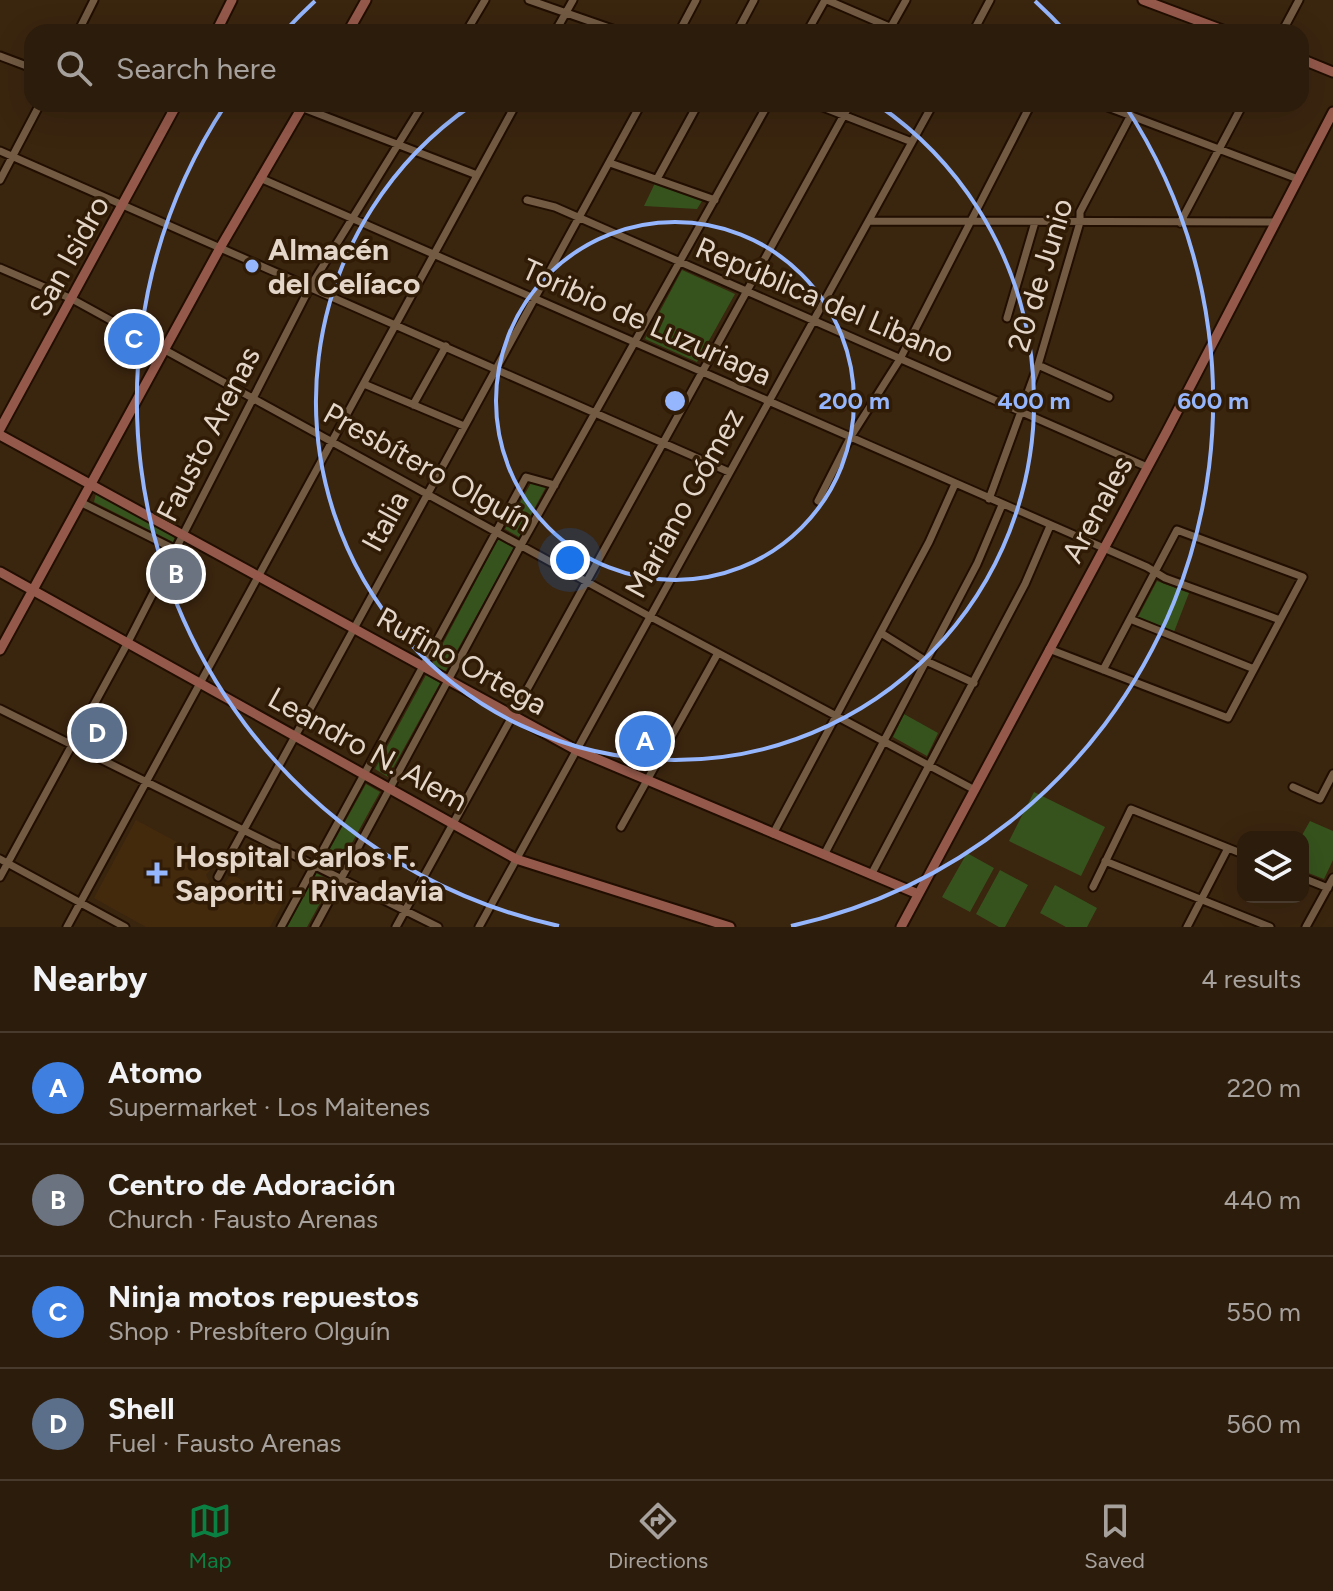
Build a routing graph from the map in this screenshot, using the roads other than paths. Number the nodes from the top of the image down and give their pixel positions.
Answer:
1 (94, 0) edge
2 (232, 0) edge
3 (366, 0) edge
4 (485, 0) edge
5 (529, 0) edge
6 (573, 0) edge
7 (696, 0) edge
8 (754, 0) edge
9 (826, 0) edge
10 (906, 0) edge
11 (990, 0) edge
12 (1143, 0) edge
13 (1299, 0) edge
14 (566, 13) junction
15 (82, 24) edge
16 (220, 24) edge
17 (352, 24) edge
18 (471, 24) edge
19 (560, 24) edge
20 (598, 24) edge
21 (683, 24) edge
22 (741, 24) edge
23 (812, 24) edge
24 (877, 24) edge
25 (893, 24) edge
26 (977, 24) edge
27 (1207, 24) edge
28 (1286, 24) edge
29 (0, 56) edge
30 (1309, 62) edge
31 (24, 65) edge
32 (1333, 72) edge
33 (36, 112) edge
34 (172, 112) edge
35 (296, 112) edge
36 (318, 112) edge
37 (418, 112) edge
38 (512, 112) edge
39 (637, 112) edge
40 (694, 112) edge
41 (764, 112) edge
42 (836, 112) edge
43 (846, 112) edge
44 (929, 112) edge
45 (1027, 112) edge
46 (1123, 112) edge
47 (1239, 112) edge
48 (1333, 112) edge
49 (844, 115) junction
50 (1131, 115) junction
51 (912, 142) junction
52 (399, 144) junction
53 (1218, 149) junction
54 (0, 151) edge
55 (13, 157) junction
56 (610, 163) junction
57 (477, 175) junction
58 (260, 178) junction
59 (657, 179) junction
60 (1298, 179) junction
61 (0, 180) edge
62 (527, 200) dead end
63 (715, 200) junction
64 (124, 205) junction
65 (353, 218) junction
66 (580, 218) junction
67 (869, 221) junction
68 (969, 222) junction
69 (1035, 222) junction
70 (1080, 222) junction
71 (1276, 222) junction
72 (1180, 223) junction
73 (220, 248) junction
74 (434, 254) junction
75 (679, 262) junction
76 (0, 268) edge
77 (310, 287) junction
78 (746, 292) junction
79 (72, 299) junction
80 (536, 299) junction
81 (1007, 318) dead end
82 (812, 321) junction
83 (396, 324) junction
84 (634, 343) junction
85 (446, 346) junction
86 (166, 351) junction
87 (900, 359) junction
88 (1038, 365) junction
89 (496, 368) junction
90 (701, 373) junction
91 (364, 384) junction
92 (1109, 397) dead end
93 (253, 399) junction
94 (768, 402) junction
95 (413, 405) junction
96 (1023, 410) junction
97 (596, 412) junction
98 (464, 426) junction
99 (0, 432) edge
100 (850, 438) junction
101 (333, 442) junction
102 (663, 442) junction
103 (1147, 467) junction
104 (729, 472) junction
105 (955, 484) junction
106 (555, 485) junction
107 (92, 486) junction
108 (428, 494) junction
109 (989, 499) junction
110 (818, 501) dead end
111 (82, 503) junction
112 (1002, 505) junction
113 (1050, 526) junction
114 (495, 531) junction
115 (183, 537) junction
116 (521, 545) junction
117 (1103, 549) junction
118 (176, 550) junction
119 (0, 572) edge
120 (1156, 572) junction
121 (259, 578) junction
122 (585, 580) junction
123 (33, 591) junction
124 (649, 616) junction
125 (1130, 619) junction
126 (1280, 620) junction
127 (353, 629) junction
128 (881, 633) junction
129 (127, 644) junction
130 (1049, 649) junction
131 (0, 650) edge
132 (718, 653) junction
133 (926, 661) junction
134 (422, 667) junction
135 (1254, 669) junction
136 (1103, 670) junction
137 (448, 682) junction
138 (974, 683) junction
139 (200, 684) junction
140 (0, 709) edge
141 (510, 716) junction
142 (837, 716) junction
143 (295, 735) junction
144 (883, 741) junction
145 (72, 745) junction
146 (576, 750) junction
147 (929, 765) junction
148 (364, 774) junction
149 (1333, 774) edge
150 (646, 780) junction
151 (146, 782) junction
152 (1293, 787) dead end
153 (390, 789) junction
154 (973, 789) junction
155 (1323, 793) junction
156 (1333, 798) edge
157 (452, 823) junction
158 (621, 827) dead end
159 (244, 831) junction
160 (773, 834) junction
161 (1228, 848) junction
162 (1237, 852) edge
163 (824, 855) junction
164 (516, 859) junction
165 (4, 861) edge
166 (1105, 861) junction
167 (315, 866) junction
168 (871, 875) junction
169 (0, 877) edge
170 (218, 877) dead end
171 (1333, 878) edge
172 (341, 879) junction
173 (1309, 880) edge
174 (1093, 887) dead end
175 (1328, 888) junction
176 (918, 894) junction
177 (1202, 900) junction
178 (80, 903) junction
179 (405, 910) junction
180 (67, 927) edge
181 (125, 927) edge
182 (281, 927) edge
183 (315, 927) edge
184 (396, 927) edge
185 (438, 927) edge
186 (479, 927) edge
187 (730, 927) edge
188 (901, 927) edge
189 (1187, 927) edge
190 (1270, 927) edge
191 (1306, 927) edge

1 - 15 street
2 - 16 street
3 - 17 street
4 - 18 street
5 - 14 street
6 - 14 street
7 - 21 street
8 - 22 street
9 - 23 street
9 - 24 street
10 - 25 street
11 - 26 street
12 - 27 street
13 - 28 street
14 - 19 street
14 - 20 street
29 - 31 street
30 - 32 street
33 - 55 street
34 - 64 street, San Isidro
35 - 58 street
36 - 52 street
37 - 52 street, Fausto Arenas
38 - 57 street
39 - 56 street, Italia
40 - 59 street
41 - 63 street
42 - 49 street
43 - 49 street
44 - 51 street, Mariano Gómez
45 - 68 street
46 - 50 street
47 - 53 street
48 - 60 street, Arenales
49 - 51 street
49 - 78 street
50 - 53 street
50 - 70 street, 20 de Junio
51 - 67 street, Mariano Gómez
52 - 57 street
52 - 65 street, Fausto Arenas
53 - 60 street
53 - 72 street
54 - 55 street
55 - 61 street
55 - 64 street
56 - 59 street
56 - 66 street, Italia
57 - 74 street
58 - 65 street, Toribio de Luzuriaga
58 - 73 street
59 - 63 street
60 - 71 street, Arenales
62 - 66 street, República del Libano
63 - 75 street
64 - 73 street
64 - 79 street, San Isidro
65 - 74 street, Toribio de Luzuriaga
65 - 77 street, Fausto Arenas
66 - 75 street, República del Libano
66 - 80 street, Italia
67 - 68 street
67 - 82 street, Mariano Gómez
68 - 69 street
68 - 87 street
69 - 70 street
69 - 81 street
70 - 72 street
70 - 88 street, 20 de Junio
71 - 72 street
71 - 103 street, Arenales
73 - 77 street
73 - 86 street
74 - 80 street, Toribio de Luzuriaga
74 - 83 street
75 - 78 street, República del Libano
75 - 84 street
76 - 79 street, Presbítero Olguín
77 - 83 street
77 - 93 street, Fausto Arenas
78 - 82 street, República del Libano
78 - 90 street
79 - 86 street, Presbítero Olguín
79 - 99 street, San Isidro
80 - 84 street, Toribio de Luzuriaga
80 - 89 street, Italia
82 - 87 street, República del Libano
82 - 94 street, Mariano Gómez
83 - 85 street
83 - 91 street
84 - 90 street, Toribio de Luzuriaga
84 - 97 street
85 - 89 street
85 - 95 street
86 - 93 street, Presbítero Olguín
86 - 107 street
87 - 96 street, República del Libano
87 - 100 street
88 - 92 street
88 - 96 street, 20 de Junio
89 - 97 street
89 - 98 street, Italia
90 - 94 street, Toribio de Luzuriaga
90 - 102 street
91 - 95 street
91 - 101 street
93 - 101 street, Presbítero Olguín
93 - 115 street, Fausto Arenas
94 - 100 street, Toribio de Luzuriaga
94 - 104 street, Mariano Gómez
95 - 98 street
96 - 103 street, República del Libano
96 - 109 street, 20 de Junio
97 - 102 street
97 - 106 street
98 - 108 street, Italia
99 - 107 street, Rufino Ortega
100 - 105 street, Toribio de Luzuriaga
100 - 110 street
101 - 108 street, Presbítero Olguín
101 - 121 street
102 - 104 street
102 - 122 street
103 - 117 street, Arenales
104 - 124 street, Mariano Gómez
105 - 109 street, Toribio de Luzuriaga
105 - 128 street
106 - 114 street
106 - 116 street
107 - 111 street
107 - 115 street, Rufino Ortega
108 - 114 street, Presbítero Olguín
108 - 127 street, Italia
109 - 112 street, Toribio de Luzuriaga
111 - 118 street
111 - 123 street
112 - 113 street, Toribio de Luzuriaga
112 - 133 street
113 - 117 street, Toribio de Luzuriaga
113 - 138 street
114 - 116 street, Presbítero Olguín
114 - 134 street
115 - 118 street, Fausto Arenas
115 - 121 street, Rufino Ortega
116 - 122 street, Presbítero Olguín
116 - 137 street
117 - 120 street, Toribio de Luzuriaga
117 - 130 street, Arenales
118 - 129 street, Fausto Arenas
119 - 123 street, Leandro N. Alem
120 - 125 street
120 - 126 street, Toribio de Luzuriaga
120 - 126 street
121 - 127 street, Rufino Ortega
121 - 139 street
122 - 124 street, Presbítero Olguín
122 - 141 street
123 - 129 street, Leandro N. Alem
123 - 131 street
124 - 132 street, Presbítero Olguín
124 - 146 street, Mariano Gómez
125 - 135 street
125 - 136 street
126 - 135 street
127 - 134 street, Rufino Ortega
127 - 143 street, Italia
128 - 133 street
128 - 142 street
129 - 139 street, Leandro N. Alem
129 - 145 street, Fausto Arenas
130 - 136 street
130 - 154 street, Arenales
132 - 142 street, Presbítero Olguín
132 - 150 street
133 - 138 street
133 - 144 street
134 - 137 street, Rufino Ortega
134 - 148 street
135 - 136 street
137 - 141 street, Rufino Ortega
137 - 153 street
138 - 147 street
139 - 143 street, Leandro N. Alem
139 - 151 street
140 - 145 street
141 - 146 street, Rufino Ortega
141 - 157 street
142 - 144 street, Presbítero Olguín
142 - 160 street
143 - 148 street, Leandro N. Alem
143 - 159 street, Italia
144 - 147 street, Presbítero Olguín
144 - 163 street
145 - 151 street
145 - 165 street, Fausto Arenas
146 - 150 street, Rufino Ortega
146 - 164 street, Mariano Gómez
147 - 154 street, Presbítero Olguín
147 - 168 street
148 - 153 street, Leandro N. Alem
148 - 167 street
149 - 155 street
150 - 158 street
150 - 160 street, Rufino Ortega
151 - 159 street
151 - 178 street
152 - 155 street
153 - 157 street, Leandro N. Alem
153 - 172 street
154 - 176 street, Arenales
155 - 156 street
157 - 164 street, Leandro N. Alem
157 - 179 street
159 - 167 street
159 - 170 street, Italia
160 - 163 street, Rufino Ortega
161 - 162 street
161 - 166 street
161 - 177 street
163 - 168 street, Rufino Ortega
164 - 186 street, Mariano Gómez
164 - 187 street, Leandro N. Alem
165 - 169 street, Fausto Arenas
165 - 178 street
166 - 174 street
166 - 177 street
167 - 172 street
167 - 182 street
168 - 176 street, Rufino Ortega
171 - 175 street
172 - 179 street
172 - 183 street
173 - 175 street
175 - 191 street
176 - 188 street, Arenales
177 - 189 street
177 - 190 street
178 - 180 street
178 - 181 street
179 - 184 street
179 - 185 street

